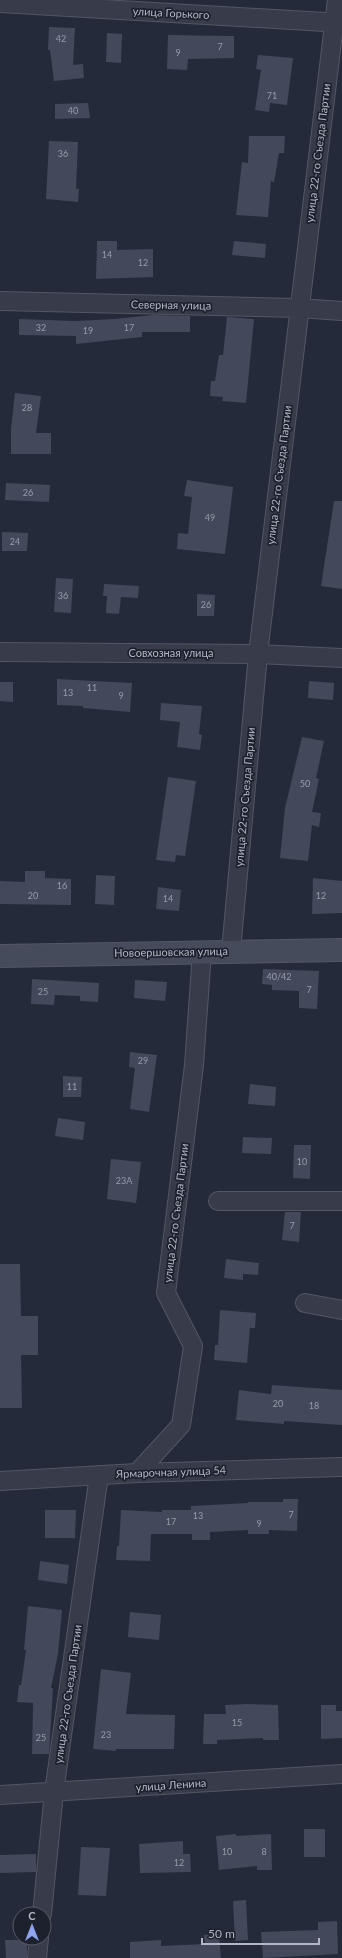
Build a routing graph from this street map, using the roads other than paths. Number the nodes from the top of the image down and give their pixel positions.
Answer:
1 (337, 0) edge
2 (0, 3) edge
3 (338, 23) edge
4 (0, 301) edge
5 (299, 308) junction
6 (342, 311) edge
7 (0, 652) edge
8 (258, 654) junction
9 (342, 658) edge
10 (342, 950) edge
11 (231, 951) junction
12 (202, 952) junction
13 (0, 956) edge
14 (218, 1201) dead end
15 (342, 1201) edge
16 (304, 1303) dead end
17 (342, 1310) edge
18 (342, 1467) edge
19 (137, 1473) junction
20 (99, 1475) junction
21 (0, 1481) edge
22 (342, 1774) edge
23 (54, 1792) junction
24 (0, 1795) edge
25 (43, 1906) edge
26 (38, 1946) edge
27 (37, 1958) edge

1 - 3 street, улица 22-го Съезда Партии
2 - 3 street, улица Горького
3 - 5 street, улица 22-го Съезда Партии
4 - 5 street, Северная улица
5 - 6 street, Северная улица
5 - 8 street, улица 22-го Съезда Партии
7 - 8 street, Совхозная улица
8 - 9 street, Совхозная улица
8 - 11 street, улица 22-го Съезда Партии
10 - 11 main road, Новоершовская улица
11 - 12 main road, Новоершовская улица
12 - 13 main road, Новоершовская улица
12 - 19 street, улица 22-го Съезда Партии
14 - 15 street
16 - 17 street
18 - 19 street, Ярмарочная улица 54
19 - 20 street, Ярмарочная улица 54
20 - 21 street, Ярмарочная улица 54
20 - 23 street, улица 22-го Съезда Партии
22 - 23 street, улица Ленина
23 - 24 street, улица Ленина
23 - 25 street, улица 22-го Съезда Партии
26 - 27 street

